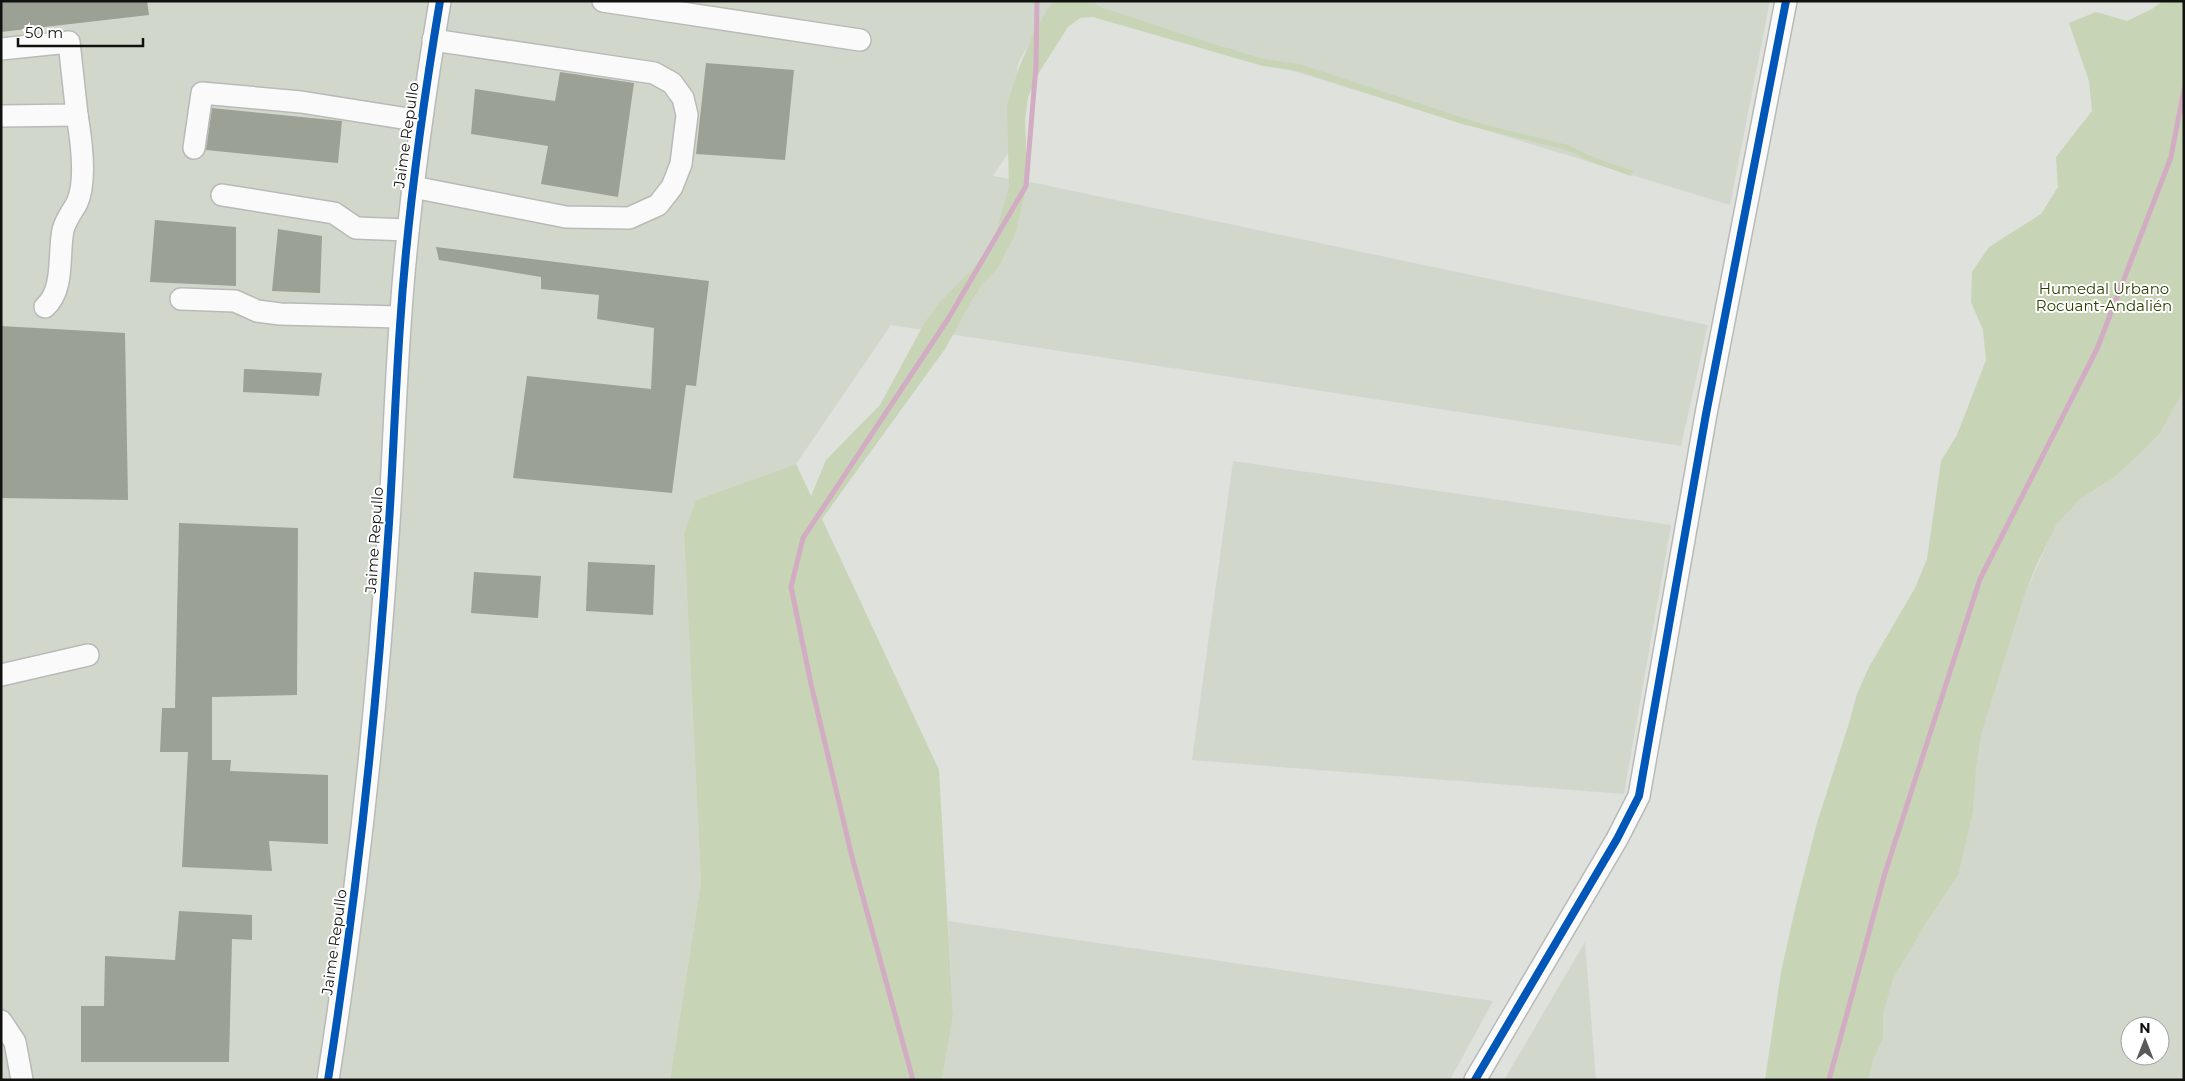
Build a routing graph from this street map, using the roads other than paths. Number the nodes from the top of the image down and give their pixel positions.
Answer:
1 (440, 1) edge
2 (603, 1) edge
3 (1786, 1) edge
4 (434, 40) junction
5 (860, 40) dead end
6 (1, 49) edge
7 (77, 115) junction
8 (1, 116) edge
9 (422, 121) junction
10 (194, 148) dead end
11 (413, 187) junction
12 (222, 195) dead end
13 (408, 230) junction
14 (181, 299) dead end
15 (45, 307) dead end
16 (400, 318) junction
17 (88, 654) dead end
18 (1, 675) edge
19 (1, 1021) edge
20 (22, 1080) edge
21 (328, 1080) edge
22 (1476, 1080) edge

1 - 4 street, Jaime Repullo
2 - 5 street
3 - 22 street
4 - 9 street, Jaime Repullo
4 - 11 street
6 - 7 street
7 - 8 street
7 - 15 street
9 - 10 street
9 - 11 street, Jaime Repullo
11 - 13 street, Jaime Repullo
12 - 13 street
13 - 16 street, Jaime Repullo
14 - 16 street
16 - 21 street, Jaime Repullo
17 - 18 street
19 - 20 street

